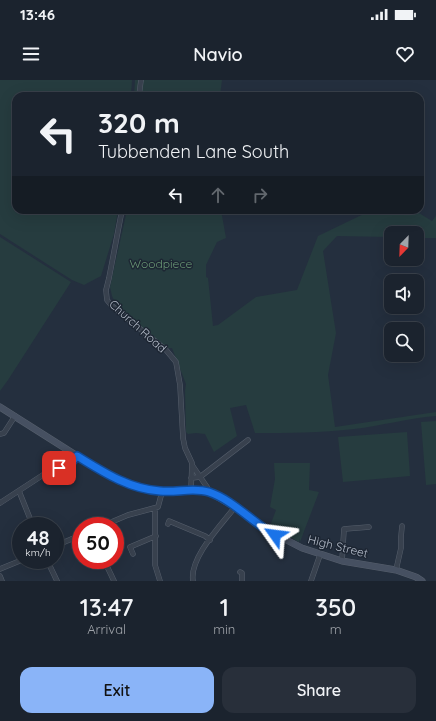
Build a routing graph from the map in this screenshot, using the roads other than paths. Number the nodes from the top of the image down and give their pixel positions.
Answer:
1 (141, 80) edge
2 (140, 92) edge
3 (121, 214) edge
4 (0, 407) edge
5 (15, 416) junction
6 (0, 434) edge
7 (248, 440) dead end
8 (77, 456) junction
9 (192, 463) junction
10 (200, 477) junction
11 (191, 478) junction
12 (19, 491) junction
13 (191, 491) junction
14 (162, 492) junction
15 (209, 492) junction
16 (0, 503) edge
17 (235, 507) junction
18 (155, 508) junction
19 (29, 517) edge
20 (123, 517) edge
21 (168, 524) dead end
22 (402, 526) dead end
23 (369, 527) dead end
24 (156, 536) junction
25 (210, 540) junction
26 (133, 554) dead end
27 (320, 555) junction
28 (342, 561) junction
29 (12, 564) edge
30 (0, 569) edge
31 (51, 569) edge
32 (108, 569) edge
33 (396, 570) junction
34 (240, 572) dead end
35 (0, 576) edge
36 (2, 581) edge
37 (57, 581) edge
38 (114, 581) edge
39 (160, 581) edge
40 (193, 581) edge
41 (242, 581) edge
42 (310, 581) edge
43 (422, 581) edge

1 - 2 street
3 - 9 street, Church Road
4 - 5 main road, High Street
5 - 6 street
5 - 8 main road, High Street
7 - 10 street
8 - 12 street
8 - 14 main road, High Street
9 - 10 street, Church Road
9 - 11 street, Church Road
10 - 11 street
10 - 15 street, Church Road
11 - 13 street, Church Road
12 - 16 street
12 - 19 street
13 - 14 main road, High Street
13 - 15 main road, High Street
14 - 18 street
15 - 17 main road, High Street
17 - 25 street
17 - 27 main road, High Street
18 - 20 street
18 - 24 street
21 - 25 street
22 - 33 street
23 - 28 street
24 - 26 street
24 - 39 street
25 - 40 street
27 - 28 main road, High Street
27 - 42 street
28 - 33 main road, High Street
29 - 30 street
31 - 37 street
32 - 38 street
33 - 43 main road, High Street
34 - 41 street
35 - 36 street

